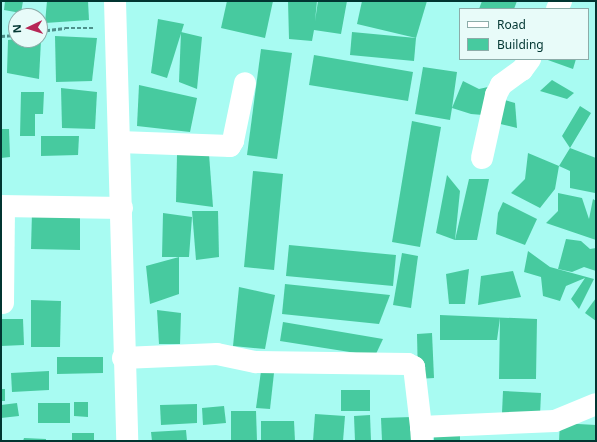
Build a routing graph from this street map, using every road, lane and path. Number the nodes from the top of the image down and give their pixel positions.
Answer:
1 (116, 1) edge
2 (116, 28) junction
3 (48, 31) edge
4 (529, 60) edge
5 (245, 83) dead end
6 (119, 142) junction
7 (482, 158) dead end
8 (3, 206) edge
9 (122, 208) junction
10 (3, 303) dead end
11 (123, 358) junction
12 (596, 404) edge
13 (421, 434) edge
14 (127, 441) edge

1 - 2 street
2 - 3 path
2 - 6 street
4 - 7 street
5 - 6 street
6 - 9 street
8 - 9 street
8 - 10 street
9 - 11 street
11 - 13 street
11 - 14 street
12 - 13 street

